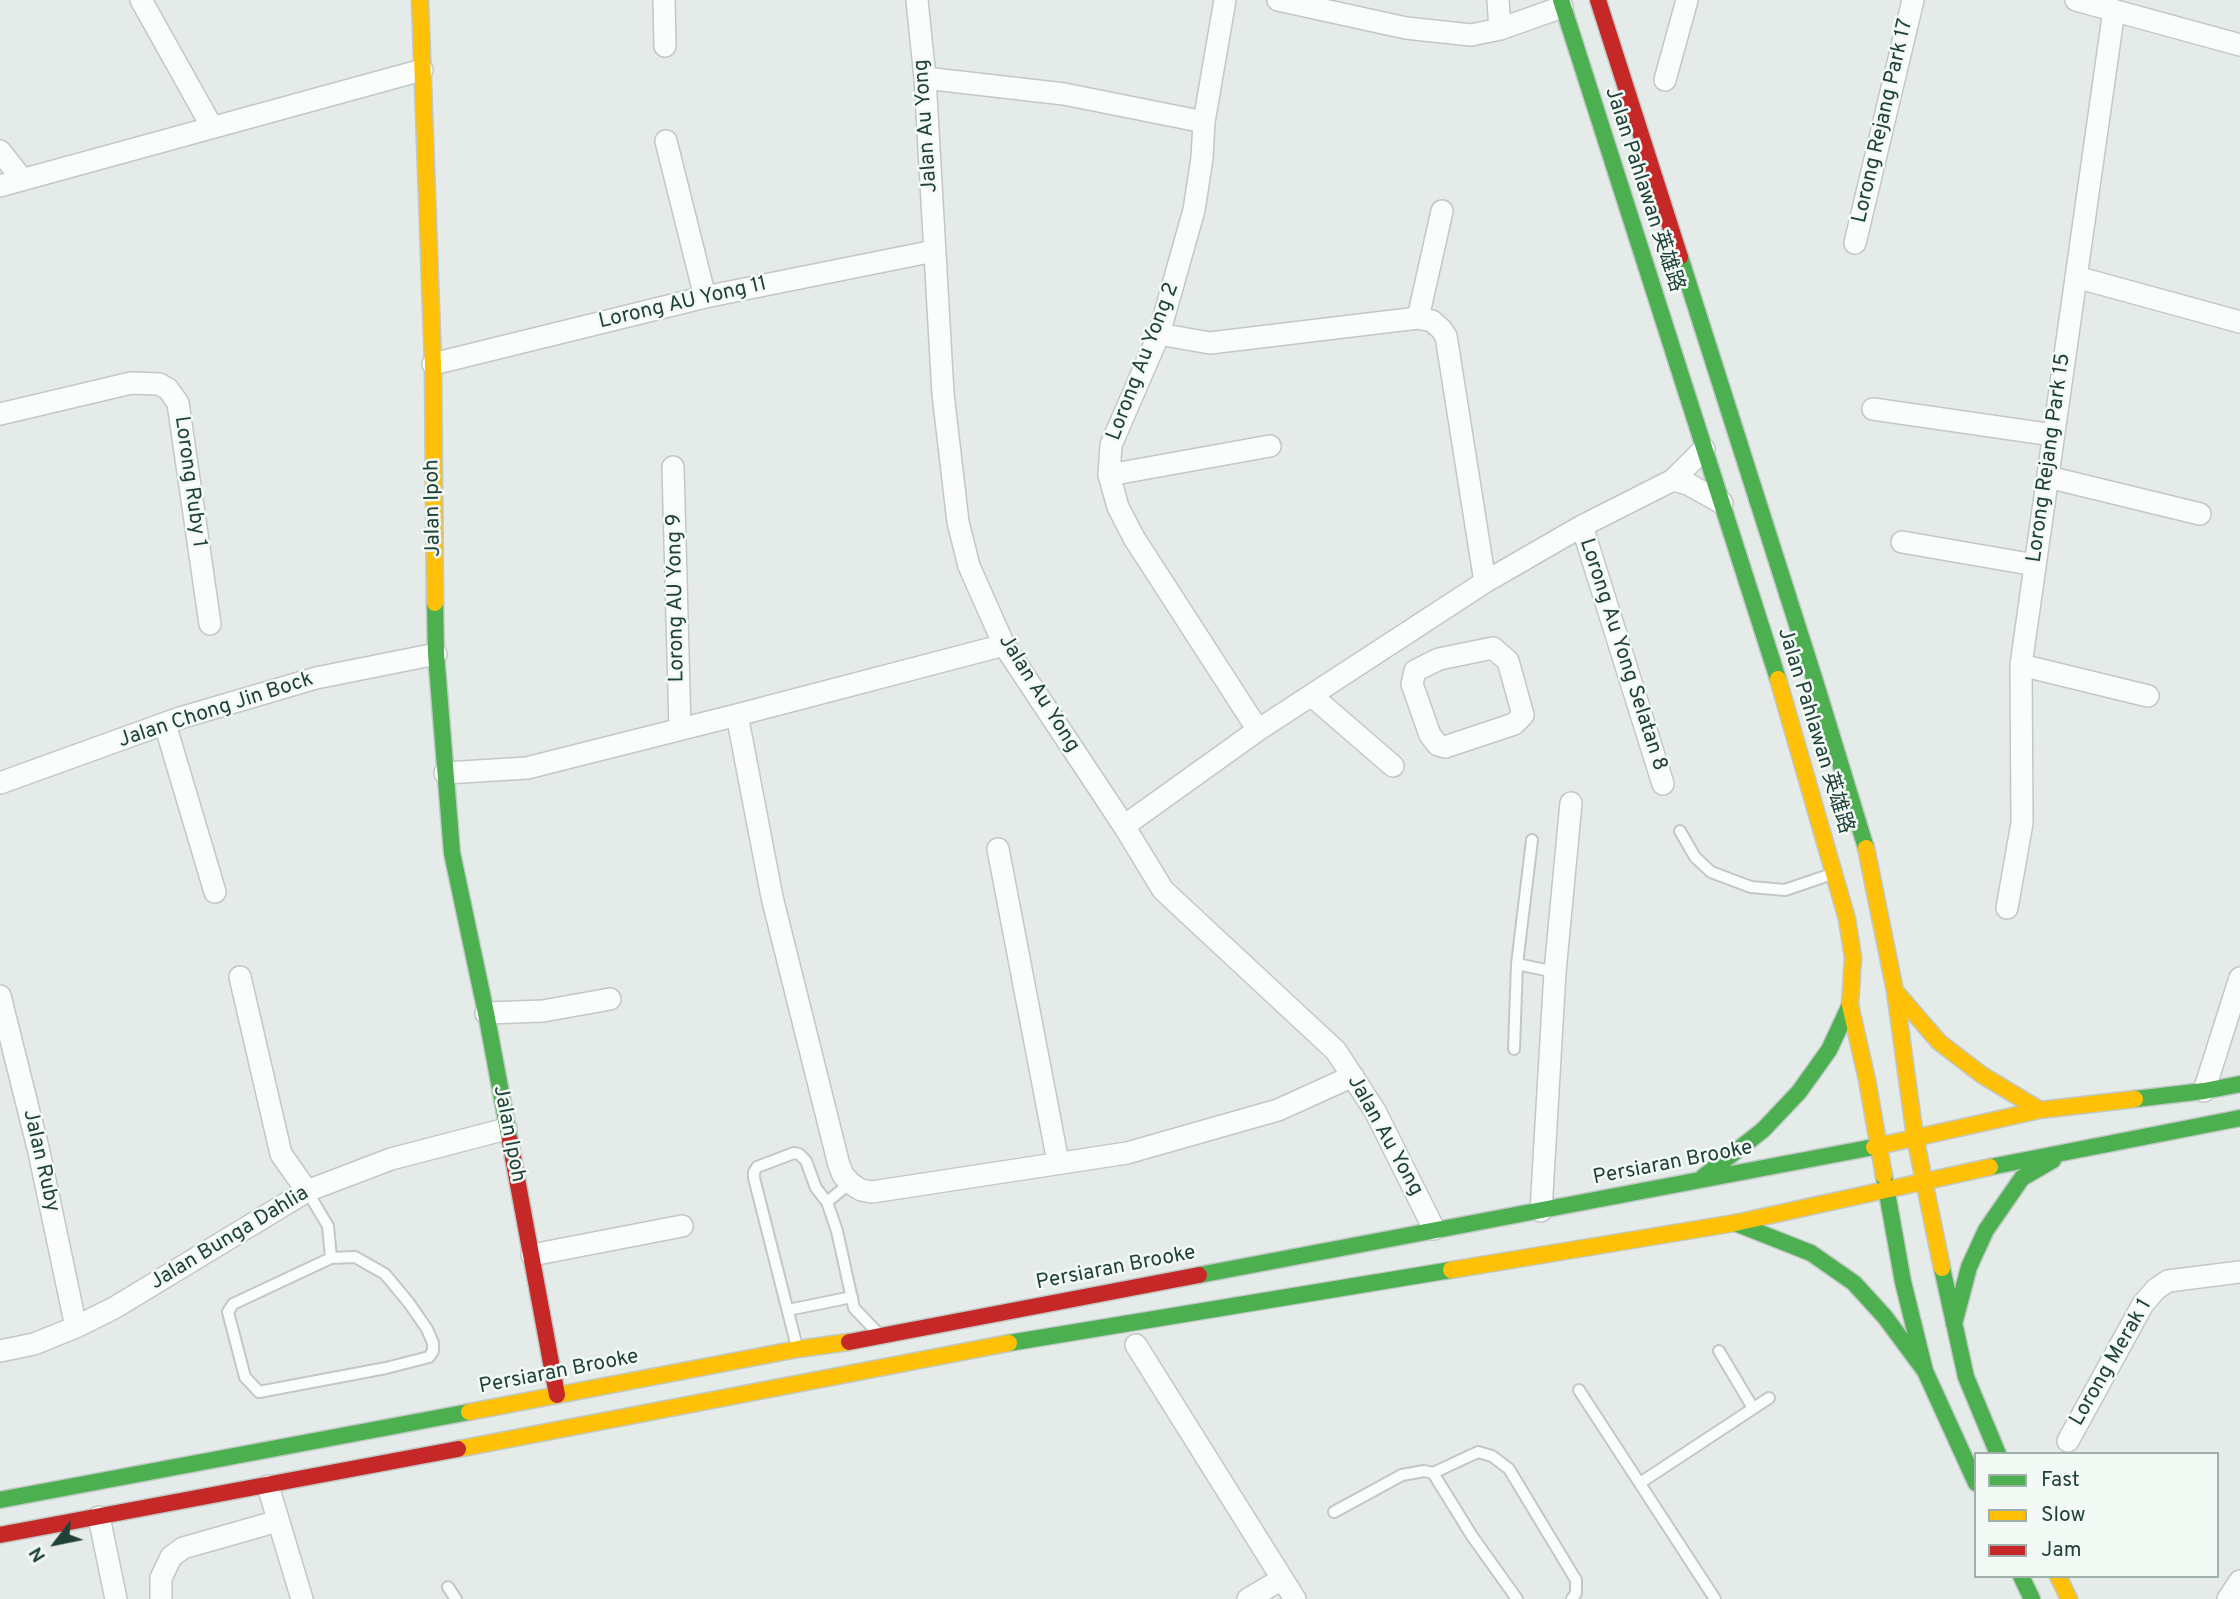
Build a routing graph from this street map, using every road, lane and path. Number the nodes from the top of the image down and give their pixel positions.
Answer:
1 (141, 0) edge
2 (420, 0) edge
3 (664, 0) edge
4 (917, 0) edge
5 (1225, 0) edge
6 (1278, 0) edge
7 (1498, 0) edge
8 (1598, 0) edge
9 (1687, 0) edge
10 (1913, 0) edge
11 (2076, 0) edge
12 (1561, 4) edge
13 (2114, 10) junction
14 (1500, 29) junction
15 (2240, 45) edge
16 (665, 46) dead end
17 (422, 70) junction
18 (925, 78) junction
19 (1665, 80) dead end
20 (1203, 122) junction
21 (212, 127) junction
22 (666, 141) dead end
23 (0, 151) edge
24 (22, 179) junction
25 (0, 186) edge
26 (1442, 212) dead end
27 (1856, 243) dead end
28 (934, 251) junction
29 (2076, 277) junction
30 (705, 297) junction
31 (1418, 318) junction
32 (2240, 322) edge
33 (1159, 334) junction
34 (433, 363) junction
35 (1873, 409) dead end
36 (0, 414) edge
37 (2053, 435) junction
38 (1270, 446) dead end
39 (1704, 449) junction
40 (673, 467) dead end
41 (1109, 475) junction
42 (2048, 477) junction
43 (1673, 480) junction
44 (1722, 503) junction
45 (2200, 514) dead end
46 (1582, 526) junction
47 (1902, 542) dead end
48 (2035, 565) junction
49 (1485, 582) junction
50 (210, 624) dead end
51 (1398, 640) junction
52 (1004, 645) junction
53 (436, 654) junction
54 (2021, 665) junction
55 (1415, 671) junction
56 (2148, 695) dead end
57 (1312, 696) junction
58 (737, 715) junction
59 (165, 724) junction
60 (680, 729) junction
61 (1258, 730) junction
62 (1394, 766) dead end
63 (445, 774) junction
64 (0, 783) edge
65 (1663, 784) dead end
66 (1571, 803) dead end
67 (1124, 826) junction
68 (1681, 831) dead end
69 (1532, 840) dead end
70 (998, 849) dead end
71 (1834, 873) junction
72 (215, 892) dead end
73 (2007, 908) dead end
74 (1517, 964) junction
75 (1555, 972) junction
76 (240, 977) dead end
77 (2240, 978) edge
78 (1895, 991) junction
79 (0, 996) edge
80 (610, 999) dead end
81 (1850, 1005) junction
82 (486, 1013) junction
83 (1514, 1049) dead end
84 (1353, 1076) junction
85 (2240, 1084) edge
86 (2204, 1091) junction
87 (2040, 1110) junction
88 (2240, 1118) edge
89 (506, 1129) junction
90 (1915, 1137) junction
91 (1878, 1146) junction
92 (2070, 1150) junction
93 (1058, 1162) junction
94 (1698, 1181) junction
95 (1924, 1181) junction
96 (850, 1183) junction
97 (1886, 1190) junction
98 (307, 1191) junction
99 (827, 1202) junction
100 (1541, 1211) junction
101 (1735, 1223) junction
102 (682, 1226) dead end
103 (1434, 1229) junction
104 (532, 1255) junction
105 (331, 1258) junction
106 (2240, 1272) edge
107 (852, 1297) junction
108 (788, 1310) junction
109 (1954, 1324) junction
110 (76, 1327) junction
111 (881, 1337) junction
112 (1136, 1345) dead end
113 (798, 1349) junction
114 (0, 1351) edge
115 (1719, 1351) dead end
116 (1925, 1371) junction
117 (1579, 1390) dead end
118 (557, 1395) junction
119 (1769, 1398) dead end
120 (1753, 1408) junction
121 (2068, 1441) dead end
122 (1997, 1452) edge
123 (1433, 1474) junction
124 (1974, 1479) edge
125 (1640, 1483) junction
126 (268, 1486) junction
127 (0, 1500) edge
128 (1334, 1512) dead end
129 (99, 1517) junction
130 (278, 1521) junction
131 (0, 1535) edge
132 (1282, 1578) junction
133 (2022, 1578) edge
134 (2059, 1578) edge
135 (2240, 1580) edge
136 (448, 1587) dead end
137 (116, 1599) edge
138 (161, 1599) edge
139 (302, 1599) edge
140 (456, 1599) edge
141 (1248, 1599) edge
142 (1295, 1599) edge
143 (1517, 1599) edge
144 (1572, 1599) edge
145 (1715, 1599) edge
146 (2032, 1599) edge
147 (2069, 1599) edge
148 (2228, 1599) edge

1 - 21 street
2 - 17 main road, Jalan Ipoh
3 - 16 street
4 - 18 street, Jalan Au Yong
5 - 20 street, Lorong Au Yong 2
6 - 14 street
7 - 14 street
8 - 78 main road, Jalan Pahlawan 英雄路
9 - 19 street
10 - 27 street, Lorong Rejang Park 17
11 - 13 street
12 - 14 street
12 - 39 main road, Jalan Pahlawan 英雄路
13 - 15 street
13 - 29 street, Lorong Rejang Park 15
17 - 21 street
17 - 34 main road, Jalan Ipoh
18 - 20 street
18 - 28 street, Jalan Au Yong
20 - 33 street, Lorong Au Yong 2
21 - 24 street
22 - 30 street
23 - 24 street
24 - 25 street
26 - 31 street
28 - 30 street, Lorong AU Yong 11
28 - 52 street, Jalan Au Yong
29 - 32 street
29 - 37 street, Lorong Rejang Park 15
30 - 34 street, Lorong AU Yong 11
31 - 33 street
31 - 49 street
33 - 41 street, Lorong Au Yong 2
34 - 53 main road, Jalan Ipoh
35 - 37 street
36 - 50 street, Lorong Ruby 1
37 - 42 street, Lorong Rejang Park 15
38 - 41 street
39 - 43 street
39 - 44 main road, Jalan Pahlawan 英雄路
40 - 60 street, Lorong AU Yong 9
41 - 61 street, Lorong Au Yong 2
42 - 45 street
42 - 48 street, Lorong Rejang Park 15
43 - 44 street
43 - 46 street
44 - 71 main road, Jalan Pahlawan 英雄路
46 - 49 street
46 - 65 street, Lorong Au Yong Selatan 8
47 - 48 street
48 - 54 street, Lorong Rejang Park 15
49 - 51 street
51 - 55 street
51 - 57 street
52 - 58 street
52 - 67 street, Jalan Au Yong
53 - 59 street, Jalan Chong Jin Bock
53 - 63 main road, Jalan Ipoh
54 - 56 street
54 - 73 street, Lorong Rejang Park 15
55 - 55 street
57 - 61 street
57 - 62 street
58 - 60 street
58 - 96 street
59 - 64 street, Jalan Chong Jin Bock
59 - 72 street
60 - 63 street
61 - 67 street
63 - 82 main road, Jalan Ipoh
66 - 75 street
67 - 84 street, Jalan Au Yong
68 - 71 lane
69 - 74 lane
70 - 93 street
71 - 81 main road, Jalan Pahlawan 英雄路
74 - 75 lane
74 - 83 lane
75 - 100 street
76 - 98 street
77 - 86 street
78 - 87 main road
78 - 90 main road, Jalan Pahlawan 英雄路
79 - 110 street, Jalan Ruby
80 - 82 street
81 - 91 main road, Jalan Pahlawan 英雄路
81 - 94 main road
82 - 89 main road, Jalan Ipoh
84 - 93 street
84 - 103 street, Jalan Au Yong
85 - 86 main road, Persiaran Brooke
86 - 87 main road, Persiaran Brooke
87 - 90 main road, Persiaran Brooke
88 - 92 main road
89 - 98 street, Jalan Bunga Dahlia
89 - 104 main road, Jalan Ipoh
90 - 91 main road, Persiaran Brooke
90 - 95 main road, Jalan Pahlawan 英雄路
91 - 94 main road, Persiaran Brooke
91 - 97 main road, Jalan Pahlawan 英雄路
92 - 95 main road
92 - 109 main road
93 - 96 street
94 - 100 main road, Persiaran Brooke
95 - 97 main road
95 - 109 main road, Jalan Pahlawan 英雄路
96 - 99 lane
97 - 101 main road
97 - 116 main road, Jalan Pahlawan 英雄路
98 - 105 lane
98 - 110 street, Jalan Bunga Dahlia
99 - 107 lane
99 - 108 lane
100 - 103 main road, Persiaran Brooke
101 - 116 main road
101 - 126 main road
102 - 104 street
103 - 111 main road, Persiaran Brooke
104 - 118 main road, Jalan Ipoh
105 - 105 lane
106 - 121 street, Lorong Merak 1
107 - 108 lane
107 - 111 lane
108 - 113 lane
109 - 122 main road, Jalan Pahlawan 英雄路
110 - 114 street, Jalan Bunga Dahlia
111 - 113 main road, Persiaran Brooke
112 - 132 street
113 - 118 main road, Persiaran Brooke
115 - 120 lane
116 - 124 main road, Jalan Pahlawan 英雄路
117 - 125 lane
118 - 127 main road, Persiaran Brooke
119 - 120 lane
120 - 125 lane
123 - 128 lane
123 - 143 lane
123 - 144 lane
125 - 145 lane
126 - 129 main road
126 - 130 street
129 - 131 main road
129 - 137 street
130 - 138 street
130 - 139 street
132 - 141 street
132 - 142 street
133 - 146 main road
134 - 147 main road
135 - 148 street
136 - 140 lane

